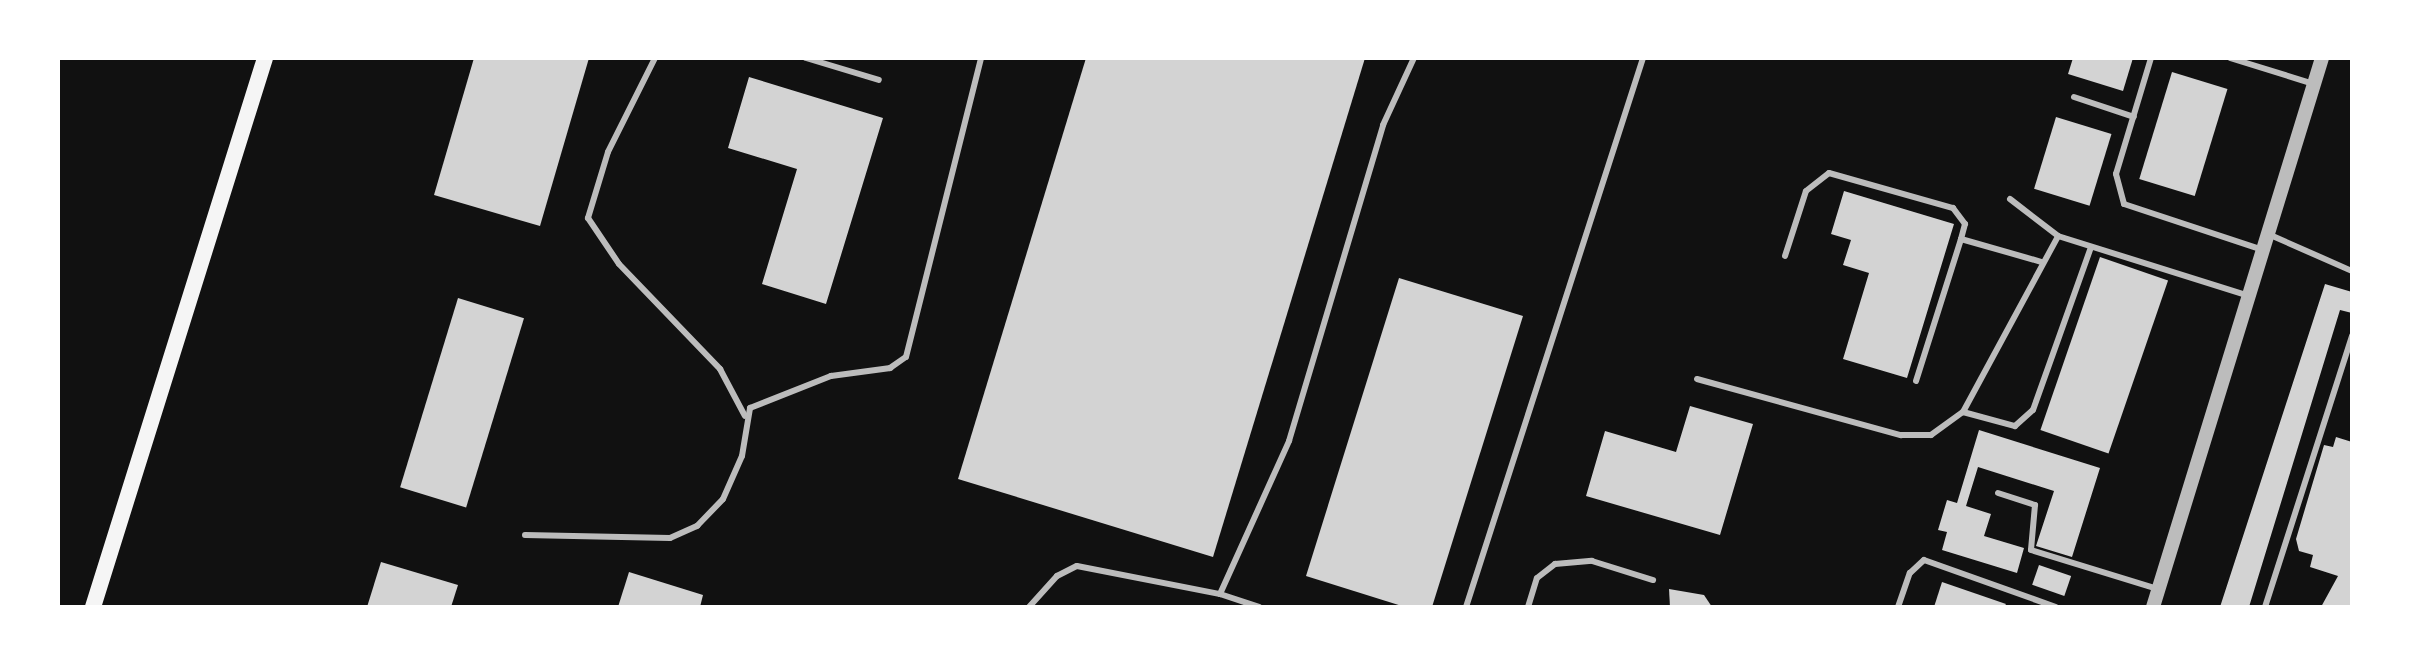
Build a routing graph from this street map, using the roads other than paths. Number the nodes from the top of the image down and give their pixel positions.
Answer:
1 (265, 58) edge
2 (655, 58) edge
3 (806, 58) edge
4 (981, 58) edge
5 (1414, 58) edge
6 (1643, 58) edge
7 (2151, 58) edge
8 (2230, 58) edge
9 (2322, 58) edge
10 (879, 80) dead end
11 (2314, 84) junction
12 (2074, 97) dead end
13 (2134, 117) junction
14 (2010, 199) dead end
15 (2268, 234) junction
16 (2058, 236) junction
17 (1961, 239) junction
18 (2091, 247) junction
19 (2263, 250) junction
20 (1785, 256) dead end
21 (2042, 262) junction
22 (2352, 271) edge
23 (2249, 296) junction
24 (2352, 336) edge
25 (1697, 379) dead end
26 (1916, 381) dead end
27 (1963, 412) junction
28 (745, 416) junction
29 (1998, 493) dead end
30 (525, 535) dead end
31 (1653, 580) dead end
32 (2158, 589) junction
33 (1220, 594) junction
34 (93, 607) edge
35 (1029, 607) edge
36 (1259, 607) edge
37 (1466, 607) edge
38 (1528, 607) edge
39 (1898, 607) edge
40 (2056, 607) edge
41 (2153, 607) edge
42 (2265, 607) edge

1 - 34 main road
2 - 28 lane
3 - 10 lane
4 - 28 lane
5 - 33 lane
6 - 37 lane
7 - 13 lane
8 - 11 lane
9 - 11 street
11 - 15 street
12 - 13 lane
13 - 19 lane
14 - 16 lane
15 - 19 street
15 - 22 lane
16 - 18 lane
16 - 21 lane
17 - 20 lane
17 - 21 lane
17 - 26 lane
18 - 23 lane
18 - 27 lane
19 - 23 street
21 - 27 lane
23 - 32 street
24 - 42 lane
25 - 27 lane
28 - 30 lane
29 - 32 lane
31 - 38 lane
32 - 41 street
33 - 35 lane
33 - 36 lane
39 - 40 lane

